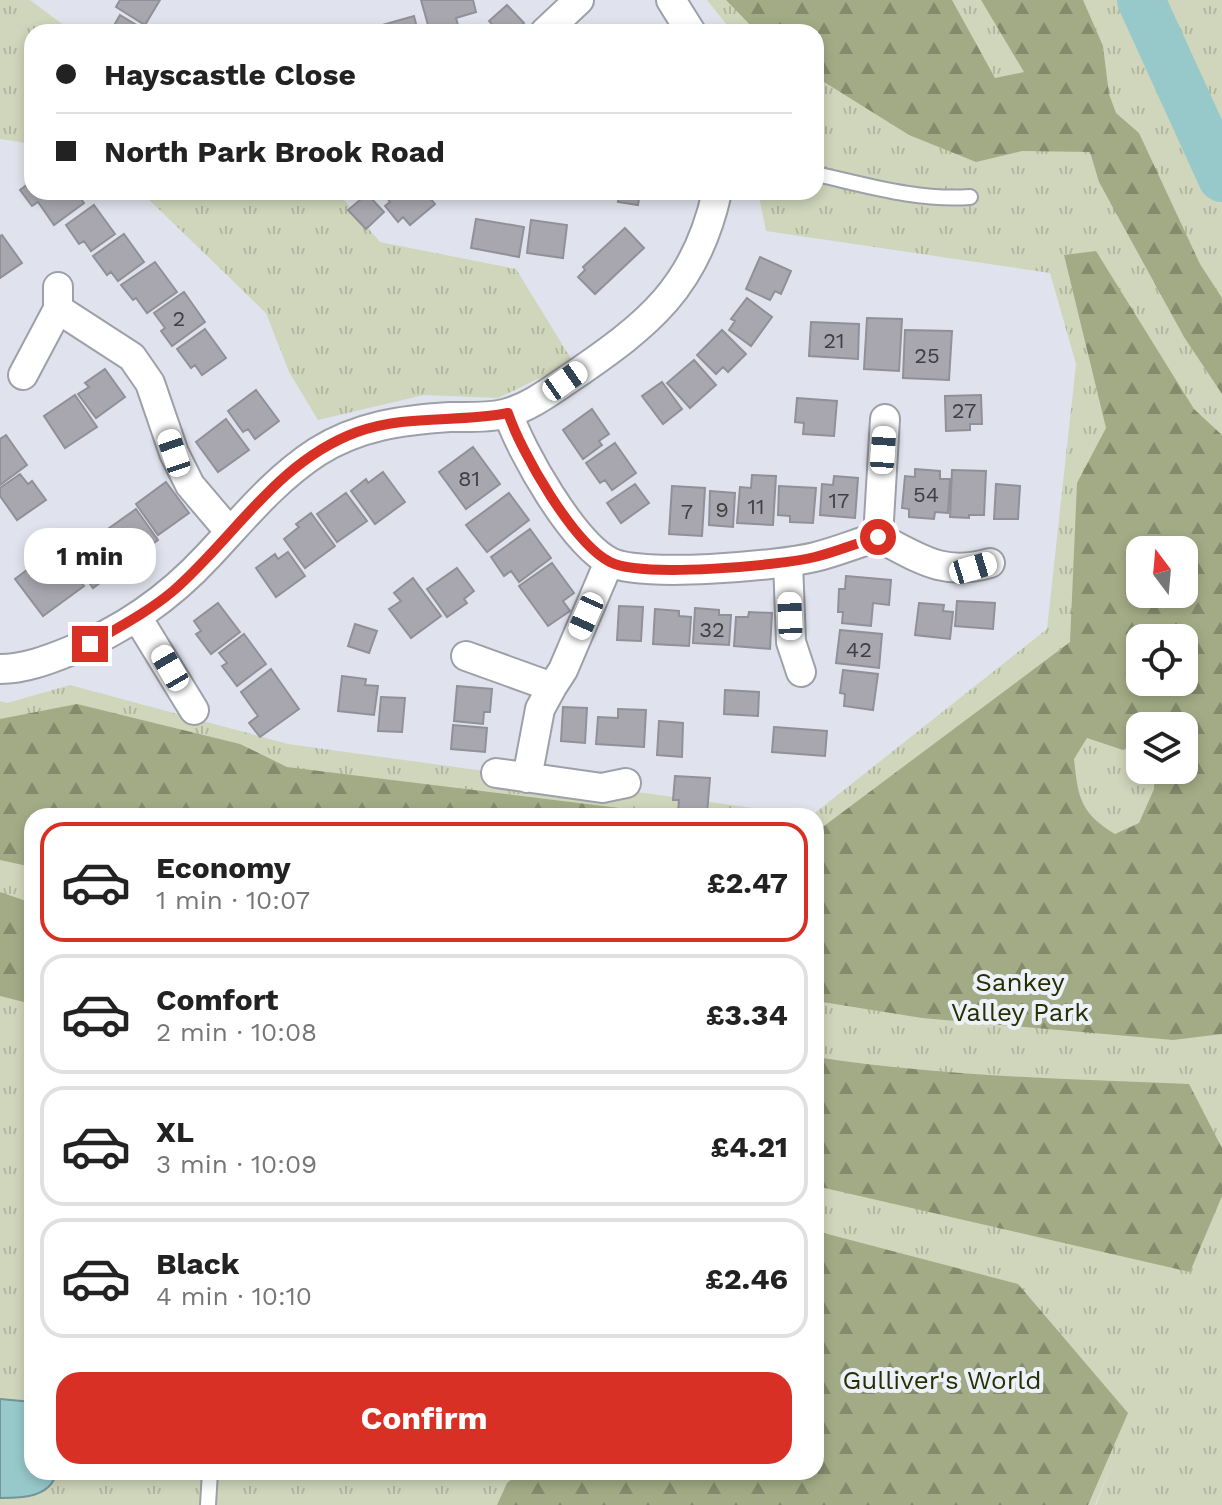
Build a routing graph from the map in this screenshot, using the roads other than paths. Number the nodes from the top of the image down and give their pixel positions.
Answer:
1 (579, 0) edge
2 (671, 0) edge
3 (554, 24) edge
4 (686, 24) edge
5 (824, 176) edge
6 (970, 197) dead end
7 (715, 200) edge
8 (23, 375) dead end
9 (508, 413) junction
10 (885, 419) dead end
11 (229, 531) junction
12 (878, 537) junction
13 (609, 562) junction
14 (788, 562) junction
15 (990, 563) dead end
16 (137, 617) junction
17 (466, 656) dead end
18 (0, 669) edge
19 (801, 672) dead end
20 (552, 687) junction
21 (194, 710) dead end
22 (496, 773) dead end
23 (527, 778) junction
24 (626, 783) dead end
25 (210, 1480) edge
26 (208, 1505) edge

1 - 3 street
2 - 4 street
5 - 6 lane
7 - 9 street
8 - 11 street
9 - 11 street
9 - 13 street
10 - 12 street
11 - 16 street
12 - 14 street
12 - 15 street
13 - 14 street
13 - 20 street
14 - 19 street
16 - 18 street
16 - 21 street
17 - 20 street
20 - 23 street
22 - 23 street
23 - 24 street
25 - 26 lane

